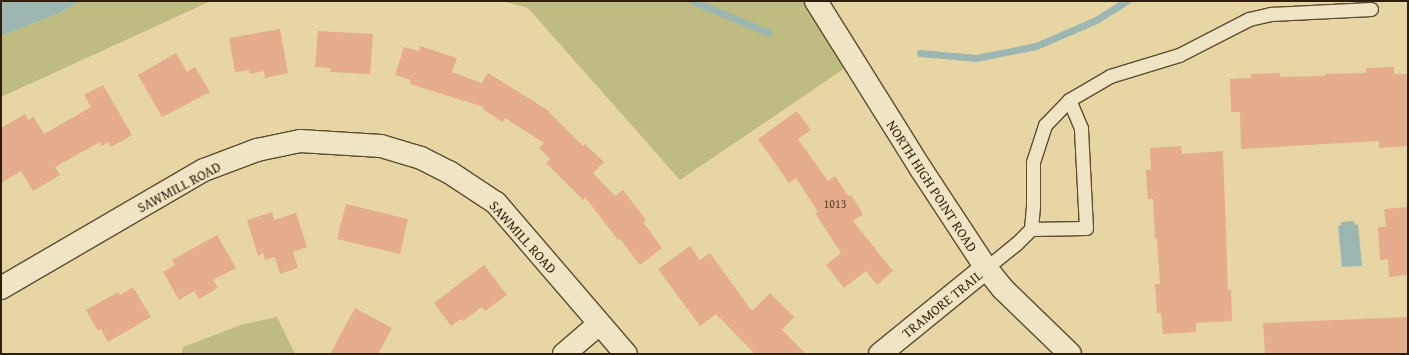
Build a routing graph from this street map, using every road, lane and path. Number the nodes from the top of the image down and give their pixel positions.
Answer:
1 (816, 1) edge
2 (1371, 9) dead end
3 (1069, 100) junction
4 (1031, 229) junction
5 (986, 268) junction
6 (1, 288) edge
7 (600, 324) junction
8 (564, 354) edge
9 (626, 354) edge
10 (880, 354) edge
11 (1070, 354) edge

1 - 5 street, NORTH HIGH POINT ROAD
2 - 3 lane
3 - 4 lane
3 - 4 lane
4 - 5 lane
5 - 10 street, TRAMORE TRAIL
5 - 11 street, NORTH HIGH POINT ROAD
6 - 7 street, SAWMILL ROAD
7 - 8 street
7 - 9 street, SAWMILL ROAD

